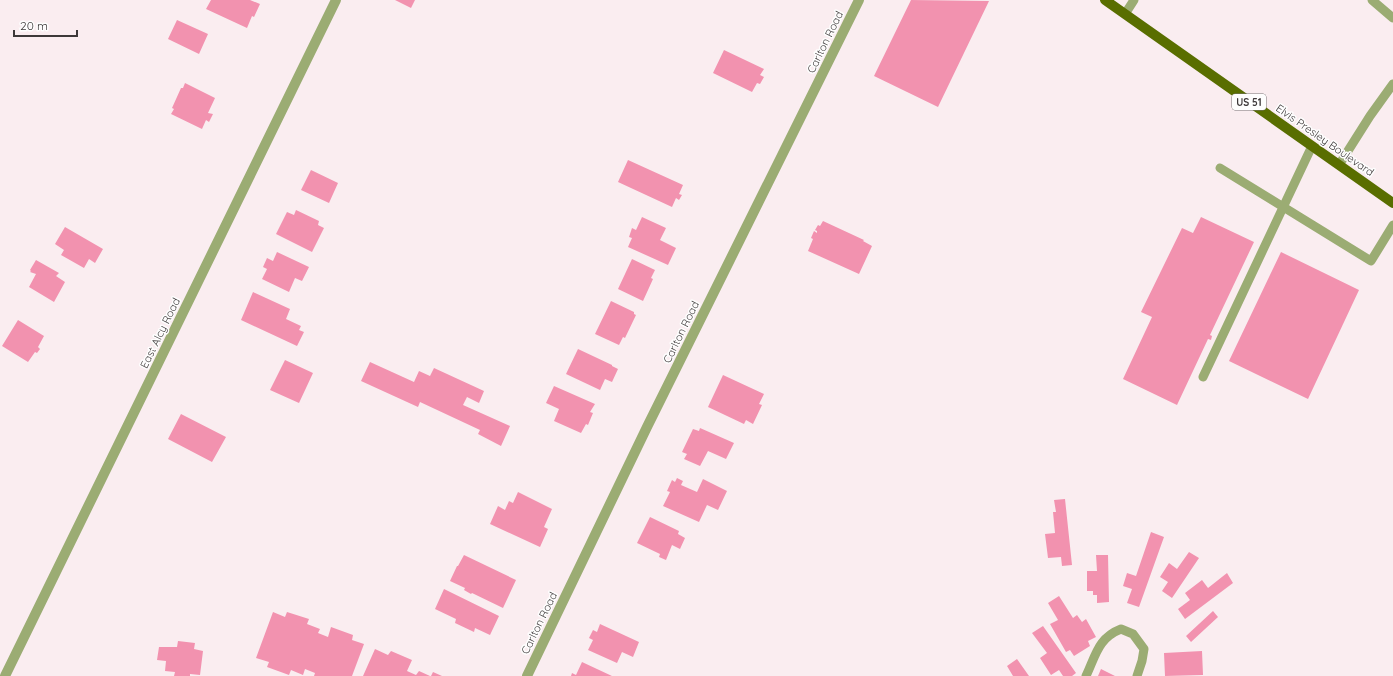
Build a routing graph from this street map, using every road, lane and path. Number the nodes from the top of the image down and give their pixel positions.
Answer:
1 (336, 0) edge
2 (859, 0) edge
3 (1106, 0) edge
4 (1134, 0) edge
5 (1372, 0) edge
6 (1125, 14) junction
7 (1393, 18) edge
8 (1393, 84) edge
9 (1312, 146) junction
10 (1339, 165) junction
11 (1220, 168) dead end
12 (1393, 203) edge
13 (1283, 208) junction
14 (1393, 225) edge
15 (1203, 377) dead end
16 (6, 676) edge
17 (527, 676) edge
18 (1086, 676) edge
19 (1137, 676) edge

1 - 16 street, East Alcy Road
2 - 17 street, Carlton Road
3 - 6 main road, Elvis Presley Boulevard / US 51
4 - 6 lane
5 - 7 lane
6 - 9 main road, Elvis Presley Boulevard / US 51
8 - 10 lane
9 - 10 main road, Elvis Presley Boulevard / US 51
9 - 13 lane
10 - 12 main road, Elvis Presley Boulevard / US 51
11 - 13 lane
13 - 14 lane
13 - 15 lane
18 - 19 lane

